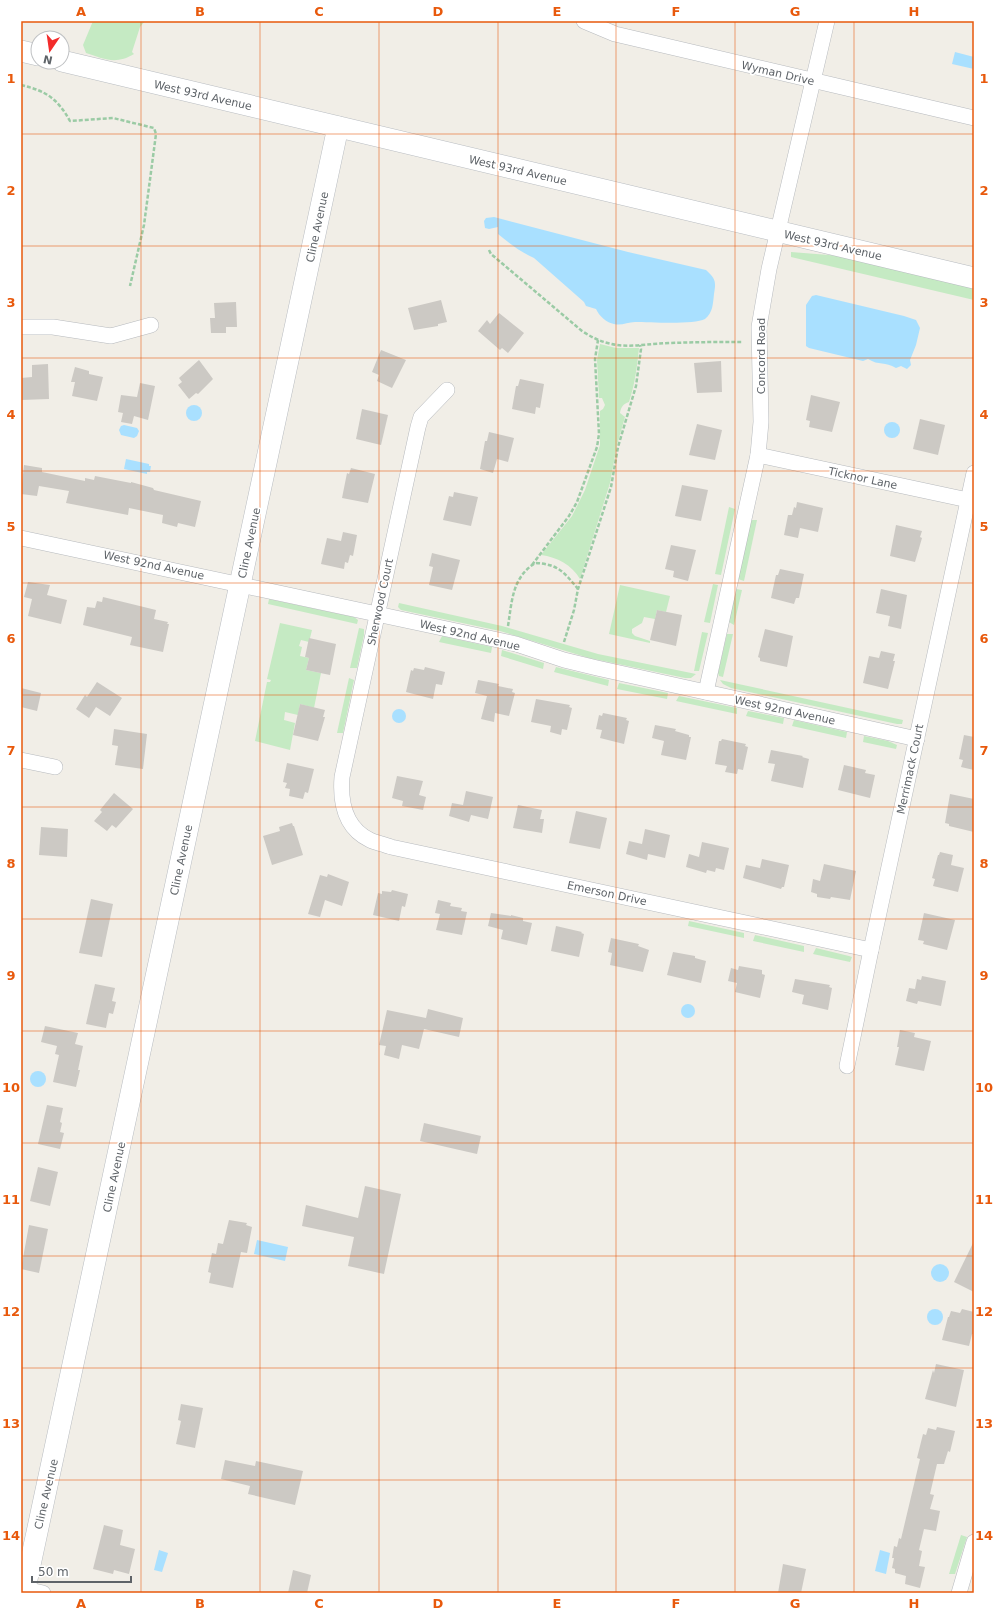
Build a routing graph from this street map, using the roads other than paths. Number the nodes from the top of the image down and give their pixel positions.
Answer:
1 (584, 21) edge
2 (827, 21) edge
3 (70, 63) edge
4 (812, 81) junction
5 (974, 118) edge
6 (338, 127) junction
7 (778, 232) junction
8 (974, 278) edge
9 (151, 325) dead end
10 (21, 327) edge
11 (447, 390) dead end
12 (758, 456) junction
13 (974, 473) edge
14 (968, 500) junction
15 (21, 538) edge
16 (241, 584) junction
17 (377, 614) junction
18 (706, 692) junction
19 (917, 739) junction
20 (21, 760) edge
21 (55, 767) dead end
22 (349, 823) joint
23 (871, 950) junction
24 (847, 1066) dead end
25 (974, 1542) edge
26 (27, 1546) edge
27 (31, 1592) edge
28 (959, 1593) edge

1 - 4 street, Wyman Drive
2 - 4 street, Concord Road
3 - 6 street, West 93rd Avenue
4 - 5 street, Wyman Drive
4 - 7 street, Concord Road
6 - 7 street, West 93rd Avenue
6 - 16 street, Cline Avenue
7 - 8 street, West 93rd Avenue
7 - 12 street, Concord Road
9 - 10 street
11 - 17 street, Sherwood Court
12 - 14 street, Ticknor Lane
12 - 18 street, Concord Road
13 - 14 street, Merrimack Court
14 - 19 street, Merrimack Court
15 - 16 street, West 92nd Avenue
16 - 17 street, West 92nd Avenue
16 - 26 street, Cline Avenue
17 - 18 street, West 92nd Avenue
17 - 22 street, Sherwood Court
18 - 19 street, West 92nd Avenue
19 - 23 street, Merrimack Court
20 - 21 street
22 - 23 street, Emerson Drive
23 - 24 street, Merrimack Court
25 - 28 street
26 - 27 street, Cline Avenue

